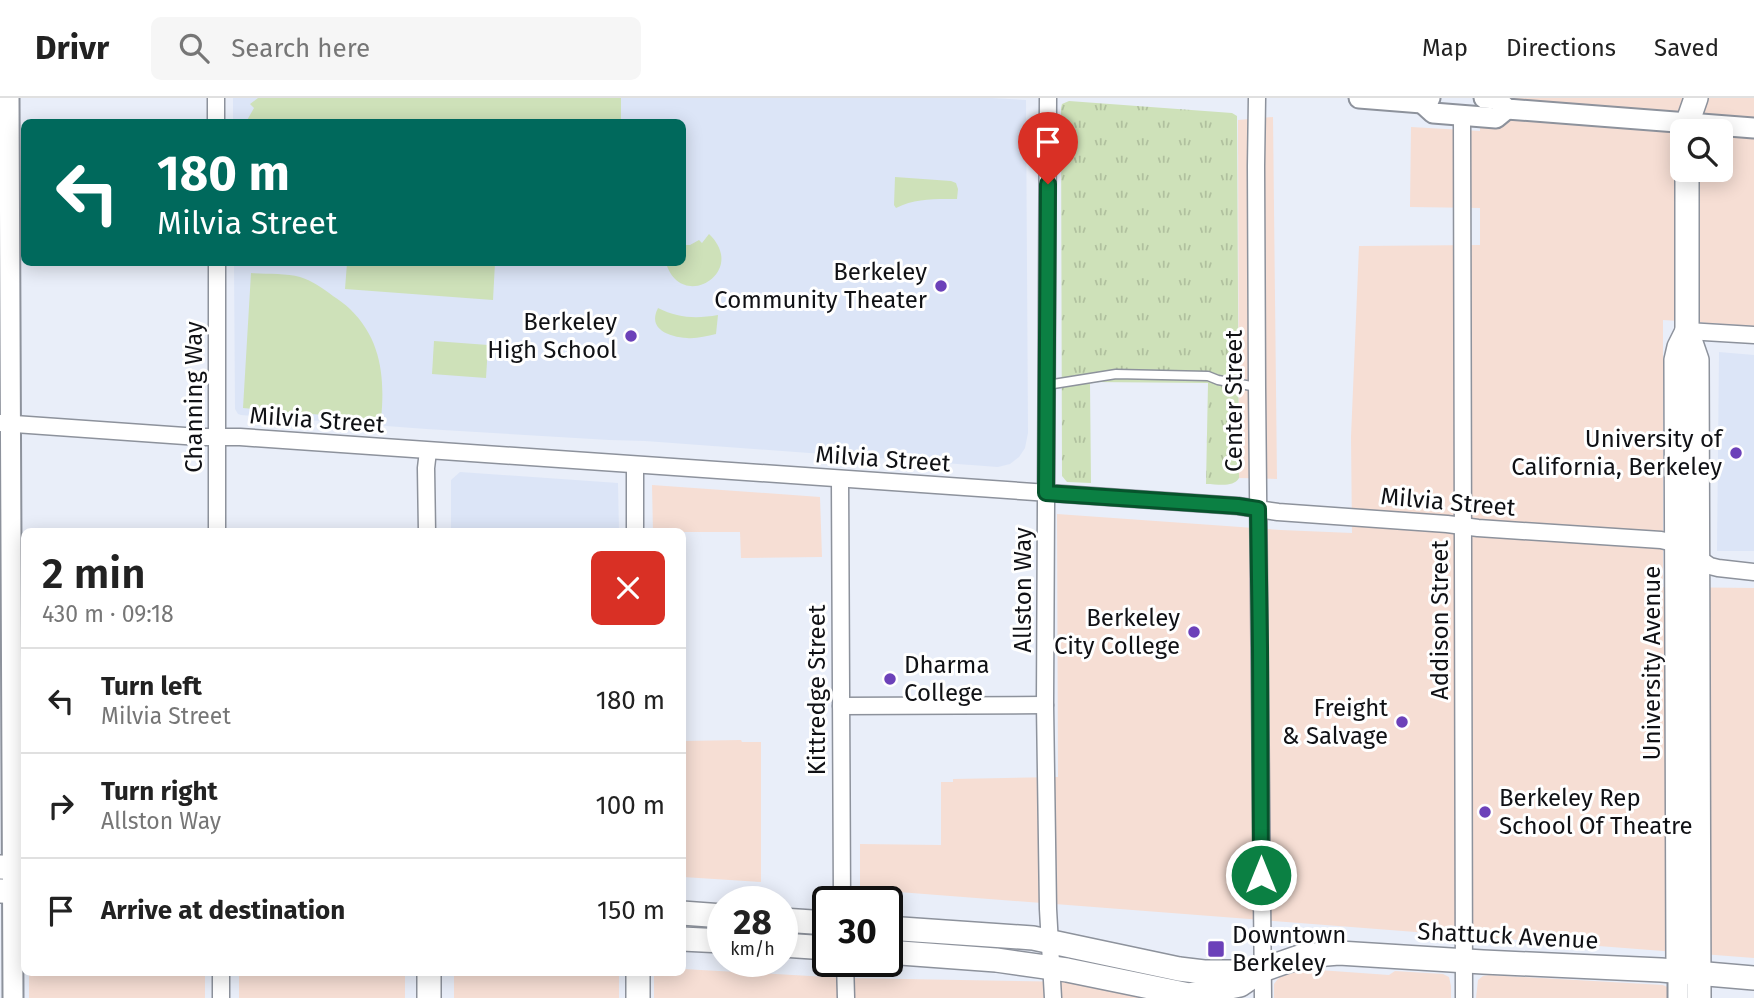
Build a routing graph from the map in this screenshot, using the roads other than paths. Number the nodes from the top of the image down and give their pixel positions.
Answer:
1 (9, 98) edge
2 (216, 98) edge
3 (1048, 98) edge
4 (1257, 98) edge
5 (1359, 98) edge
6 (1485, 98) edge
7 (1676, 98) edge
8 (1696, 98) edge
9 (1426, 100) edge
10 (1507, 109) junction
11 (1462, 116) junction
12 (216, 119) edge
13 (1684, 119) edge
14 (1689, 119) edge
15 (1670, 125) edge
16 (1733, 128) edge
17 (1754, 128) edge
18 (1687, 182) edge
19 (217, 266) edge
20 (1687, 331) junction
21 (1754, 335) edge
22 (1047, 385) junction
23 (1257, 387) junction
24 (5, 423) edge
25 (217, 437) junction
26 (428, 451) junction
27 (635, 465) junction
28 (840, 479) junction
29 (1046, 493) junction
30 (1258, 509) junction
31 (1463, 527) junction
32 (217, 528) edge
33 (427, 528) edge
34 (635, 528) edge
35 (1678, 544) junction
36 (1698, 558) junction
37 (1754, 572) edge
38 (1045, 705) junction
39 (841, 706) junction
40 (12, 868) edge
41 (842, 886) edge
42 (12, 891) edge
43 (686, 913) edge
44 (707, 915) edge
45 (903, 929) edge
46 (686, 939) edge
47 (707, 940) edge
48 (1051, 942) junction
49 (903, 953) edge
50 (1464, 961) junction
51 (1052, 968) junction
52 (1262, 970) junction
53 (1688, 973) junction
54 (221, 976) edge
55 (429, 976) edge
56 (638, 976) edge
57 (845, 977) edge
58 (1754, 978) edge
59 (1191, 997) edge
60 (13, 998) edge
61 (221, 998) edge
62 (429, 998) edge
63 (638, 998) edge
64 (846, 998) edge
65 (1053, 998) edge
66 (1263, 998) edge
67 (1464, 998) edge
68 (1678, 998) edge
69 (1699, 998) edge

1 - 24 street
2 - 12 street
3 - 22 street, Allston Way
4 - 23 street, Center Street
5 - 9 street
6 - 10 street
7 - 13 main road
8 - 14 main road
9 - 11 street
10 - 11 street
10 - 15 street
11 - 31 street, Addison Street
16 - 17 street
18 - 20 main road, University Avenue
19 - 25 street, Channing Way
20 - 21 street
20 - 35 main road, University Avenue
20 - 36 main road, University Avenue
22 - 23 lane
22 - 29 street, Allston Way
23 - 30 street, Center Street
24 - 25 street, Milvia Street
24 - 40 street
25 - 26 street, Milvia Street
25 - 32 street, Channing Way
26 - 27 street, Milvia Street
26 - 33 street
27 - 28 street, Milvia Street
27 - 34 street
28 - 29 street, Milvia Street
28 - 39 street, Kittredge Street
29 - 30 street, Milvia Street
29 - 38 street, Allston Way
30 - 31 street, Milvia Street
30 - 52 street, Center Street
31 - 35 street, Milvia Street
31 - 50 street, Addison Street
35 - 36 street, Milvia Street
35 - 53 main road, University Avenue
36 - 37 street, Milvia Street
36 - 53 main road, University Avenue
38 - 39 street
38 - 48 street, Allston Way
39 - 41 street, Kittredge Street
40 - 42 street
42 - 60 street
43 - 44 main road
45 - 48 main road, Shattuck Avenue
46 - 47 main road
48 - 51 street, Allston Way
48 - 52 main road, Shattuck Avenue
49 - 51 main road, Shattuck Avenue
50 - 52 main road, Shattuck Avenue
50 - 53 main road, Shattuck Avenue
50 - 67 street, Addison Street
51 - 59 main road, Shattuck Avenue
51 - 65 street, Allston Way
52 - 59 main road, Shattuck Avenue
52 - 66 street, Center Street
53 - 58 main road, Shattuck Avenue
53 - 68 street, University Avenue
53 - 69 main road, University Avenue
54 - 61 street
55 - 62 main road
56 - 63 main road
57 - 64 street

